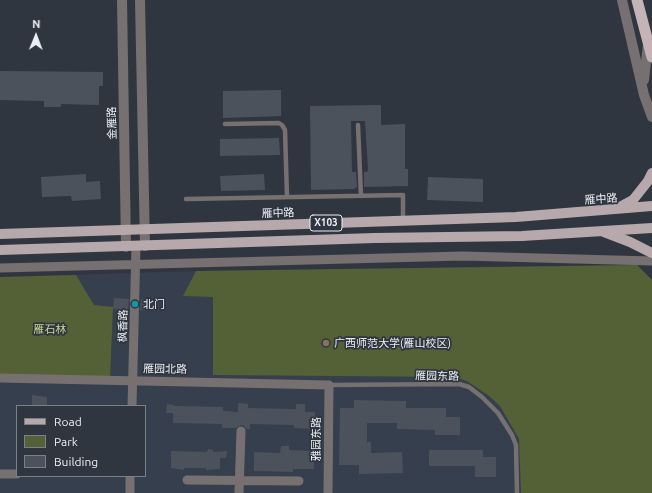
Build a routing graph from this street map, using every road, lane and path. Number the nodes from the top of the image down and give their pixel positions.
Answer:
1 (122, 0) edge
2 (140, 0) edge
3 (622, 0) edge
4 (637, 0) edge
5 (648, 42) junction
6 (652, 57) edge
7 (644, 89) junction
8 (652, 117) edge
9 (225, 124) dead end
10 (358, 125) dead end
11 (652, 173) edge
12 (361, 196) junction
13 (287, 197) junction
14 (186, 199) dead end
15 (652, 206) edge
16 (612, 210) junction
17 (403, 221) junction
18 (652, 228) edge
19 (126, 229) junction
20 (145, 229) junction
21 (600, 231) junction
22 (0, 234) edge
23 (136, 246) junction
24 (0, 250) edge
25 (652, 253) edge
26 (652, 261) edge
27 (136, 265) junction
28 (0, 268) edge
29 (0, 378) edge
30 (133, 381) junction
31 (329, 384) junction
32 (132, 405) edge
33 (241, 431) dead end
34 (0, 474) edge
35 (16, 474) edge
36 (130, 477) edge
37 (186, 480) dead end
38 (240, 481) junction
39 (299, 481) dead end
40 (130, 493) edge
41 (239, 493) edge
42 (328, 493) edge
43 (517, 493) edge

1 - 19 street, 金雁路
2 - 20 street
3 - 7 street
4 - 5 highway
5 - 6 highway
5 - 7 street
7 - 8 street
9 - 13 lane
10 - 12 lane
11 - 16 main road
12 - 13 lane
12 - 17 lane
13 - 14 lane
15 - 16 main road, 雁中路 / X103
16 - 17 main road, 雁中路 / X103
17 - 20 main road, 雁中路 / X103
18 - 21 main road, X103
19 - 20 main road, 雁中路 / X103
19 - 22 main road, 雁中路 / X103
19 - 23 street, 金雁路
20 - 23 street
21 - 23 main road, X103
21 - 25 main road
23 - 24 main road, X103
23 - 27 street, 枫香路
26 - 27 street
27 - 28 street
27 - 30 street, 枫香路
29 - 30 street, 雁园北路
30 - 31 street, 雁园北路
30 - 32 street, 枫香路
31 - 42 street, 雅园东路
31 - 43 lane, 雁园东路
33 - 38 street
34 - 35 street
36 - 40 street
37 - 38 street
38 - 39 street
38 - 41 street

